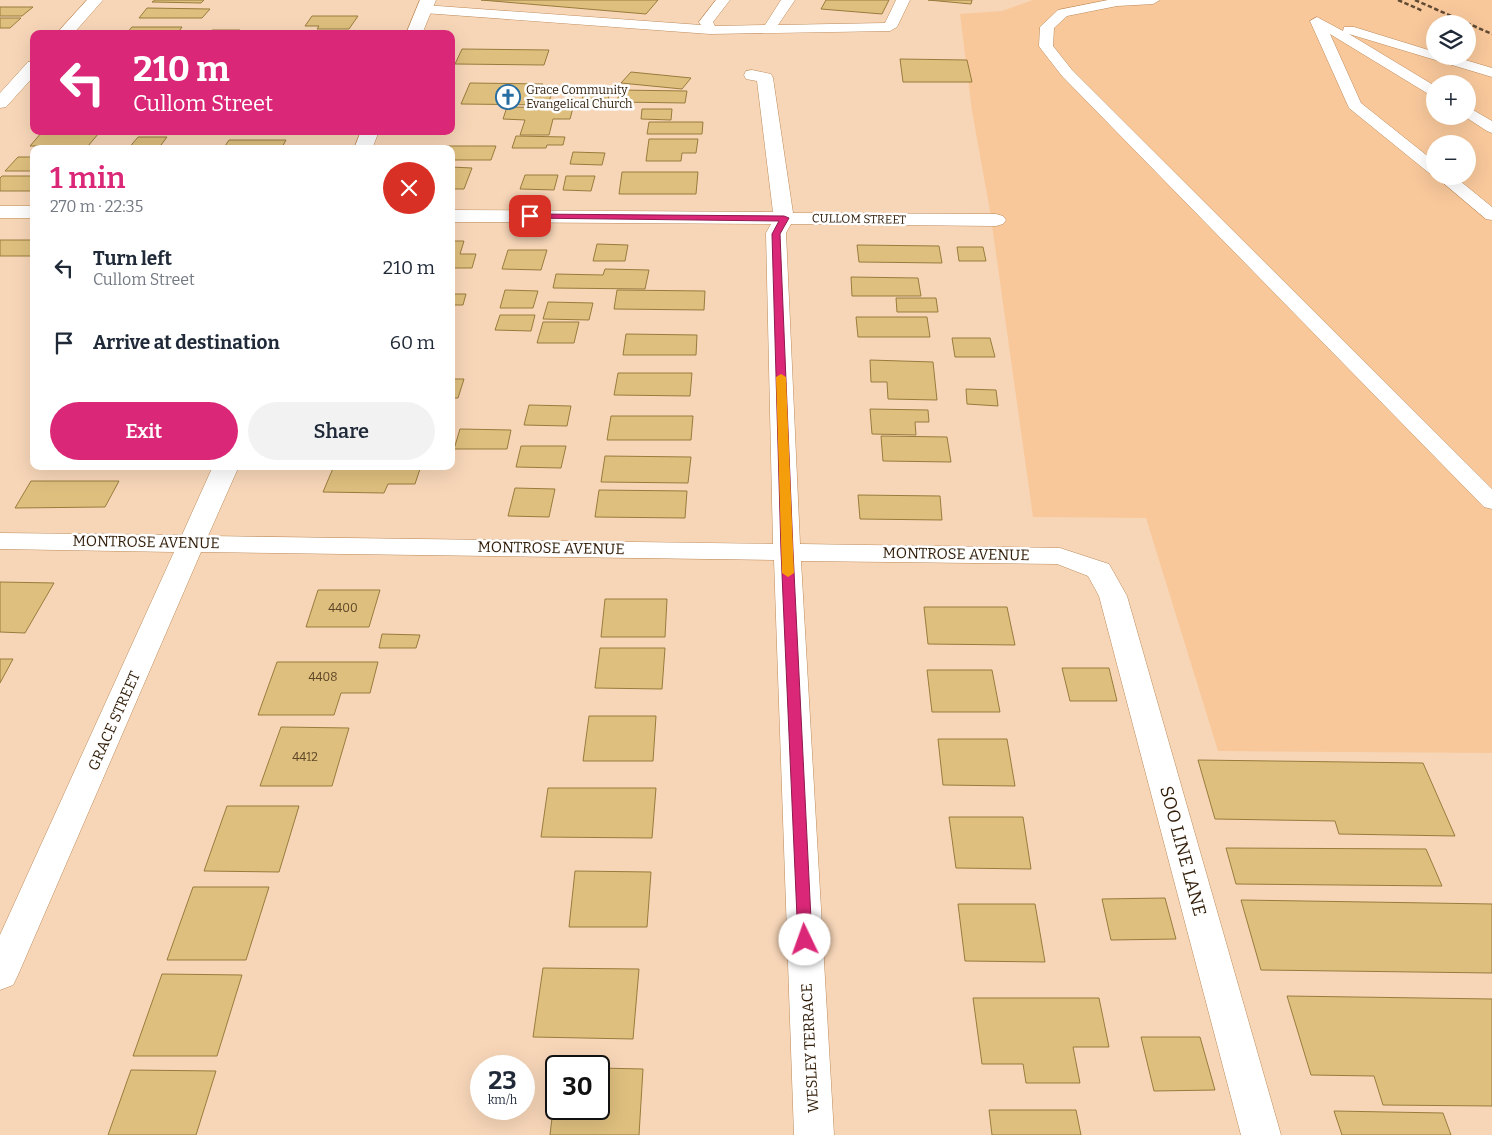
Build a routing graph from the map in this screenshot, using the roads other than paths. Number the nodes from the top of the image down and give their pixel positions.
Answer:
1 (95, 0) edge
2 (723, 0) edge
3 (788, 0) edge
4 (903, 0) edge
5 (1153, 0) edge
6 (426, 5) edge
7 (1317, 20) junction
8 (68, 30) edge
9 (416, 30) edge
10 (710, 30) junction
11 (768, 30) junction
12 (1426, 53) edge
13 (1465, 65) edge
14 (30, 70) edge
15 (1492, 73) edge
16 (752, 75) dead end
17 (1426, 87) edge
18 (0, 103) edge
19 (1476, 117) edge
20 (1492, 128) edge
21 (1426, 163) edge
22 (1454, 185) edge
23 (0, 212) edge
24 (30, 212) edge
25 (1492, 215) edge
26 (455, 216) edge
27 (784, 218) junction
28 (996, 220) dead end
29 (224, 470) edge
30 (1492, 502) edge
31 (0, 541) edge
32 (194, 543) junction
33 (787, 551) junction
34 (1100, 570) joint
35 (0, 975) edge
36 (814, 1135) edge
37 (1262, 1135) edge

1 - 8 street
2 - 10 lane
3 - 11 lane
4 - 11 lane
5 - 30 lane
6 - 9 street
6 - 10 lane
7 - 12 lane
7 - 17 lane
7 - 21 lane
10 - 11 lane
13 - 15 lane
14 - 18 street
16 - 27 street, WESLEY TERRACE
19 - 20 lane
22 - 25 lane
23 - 24 street
26 - 27 street, CULLOM STREET
27 - 28 street, CULLOM STREET
27 - 33 street, WESLEY TERRACE
29 - 32 street, GRACE STREET
31 - 32 street, MONTROSE AVENUE
32 - 33 street, MONTROSE AVENUE
32 - 35 street, GRACE STREET
33 - 34 street, MONTROSE AVENUE
33 - 36 street, WESLEY TERRACE
34 - 37 street, SOO LINE LANE

